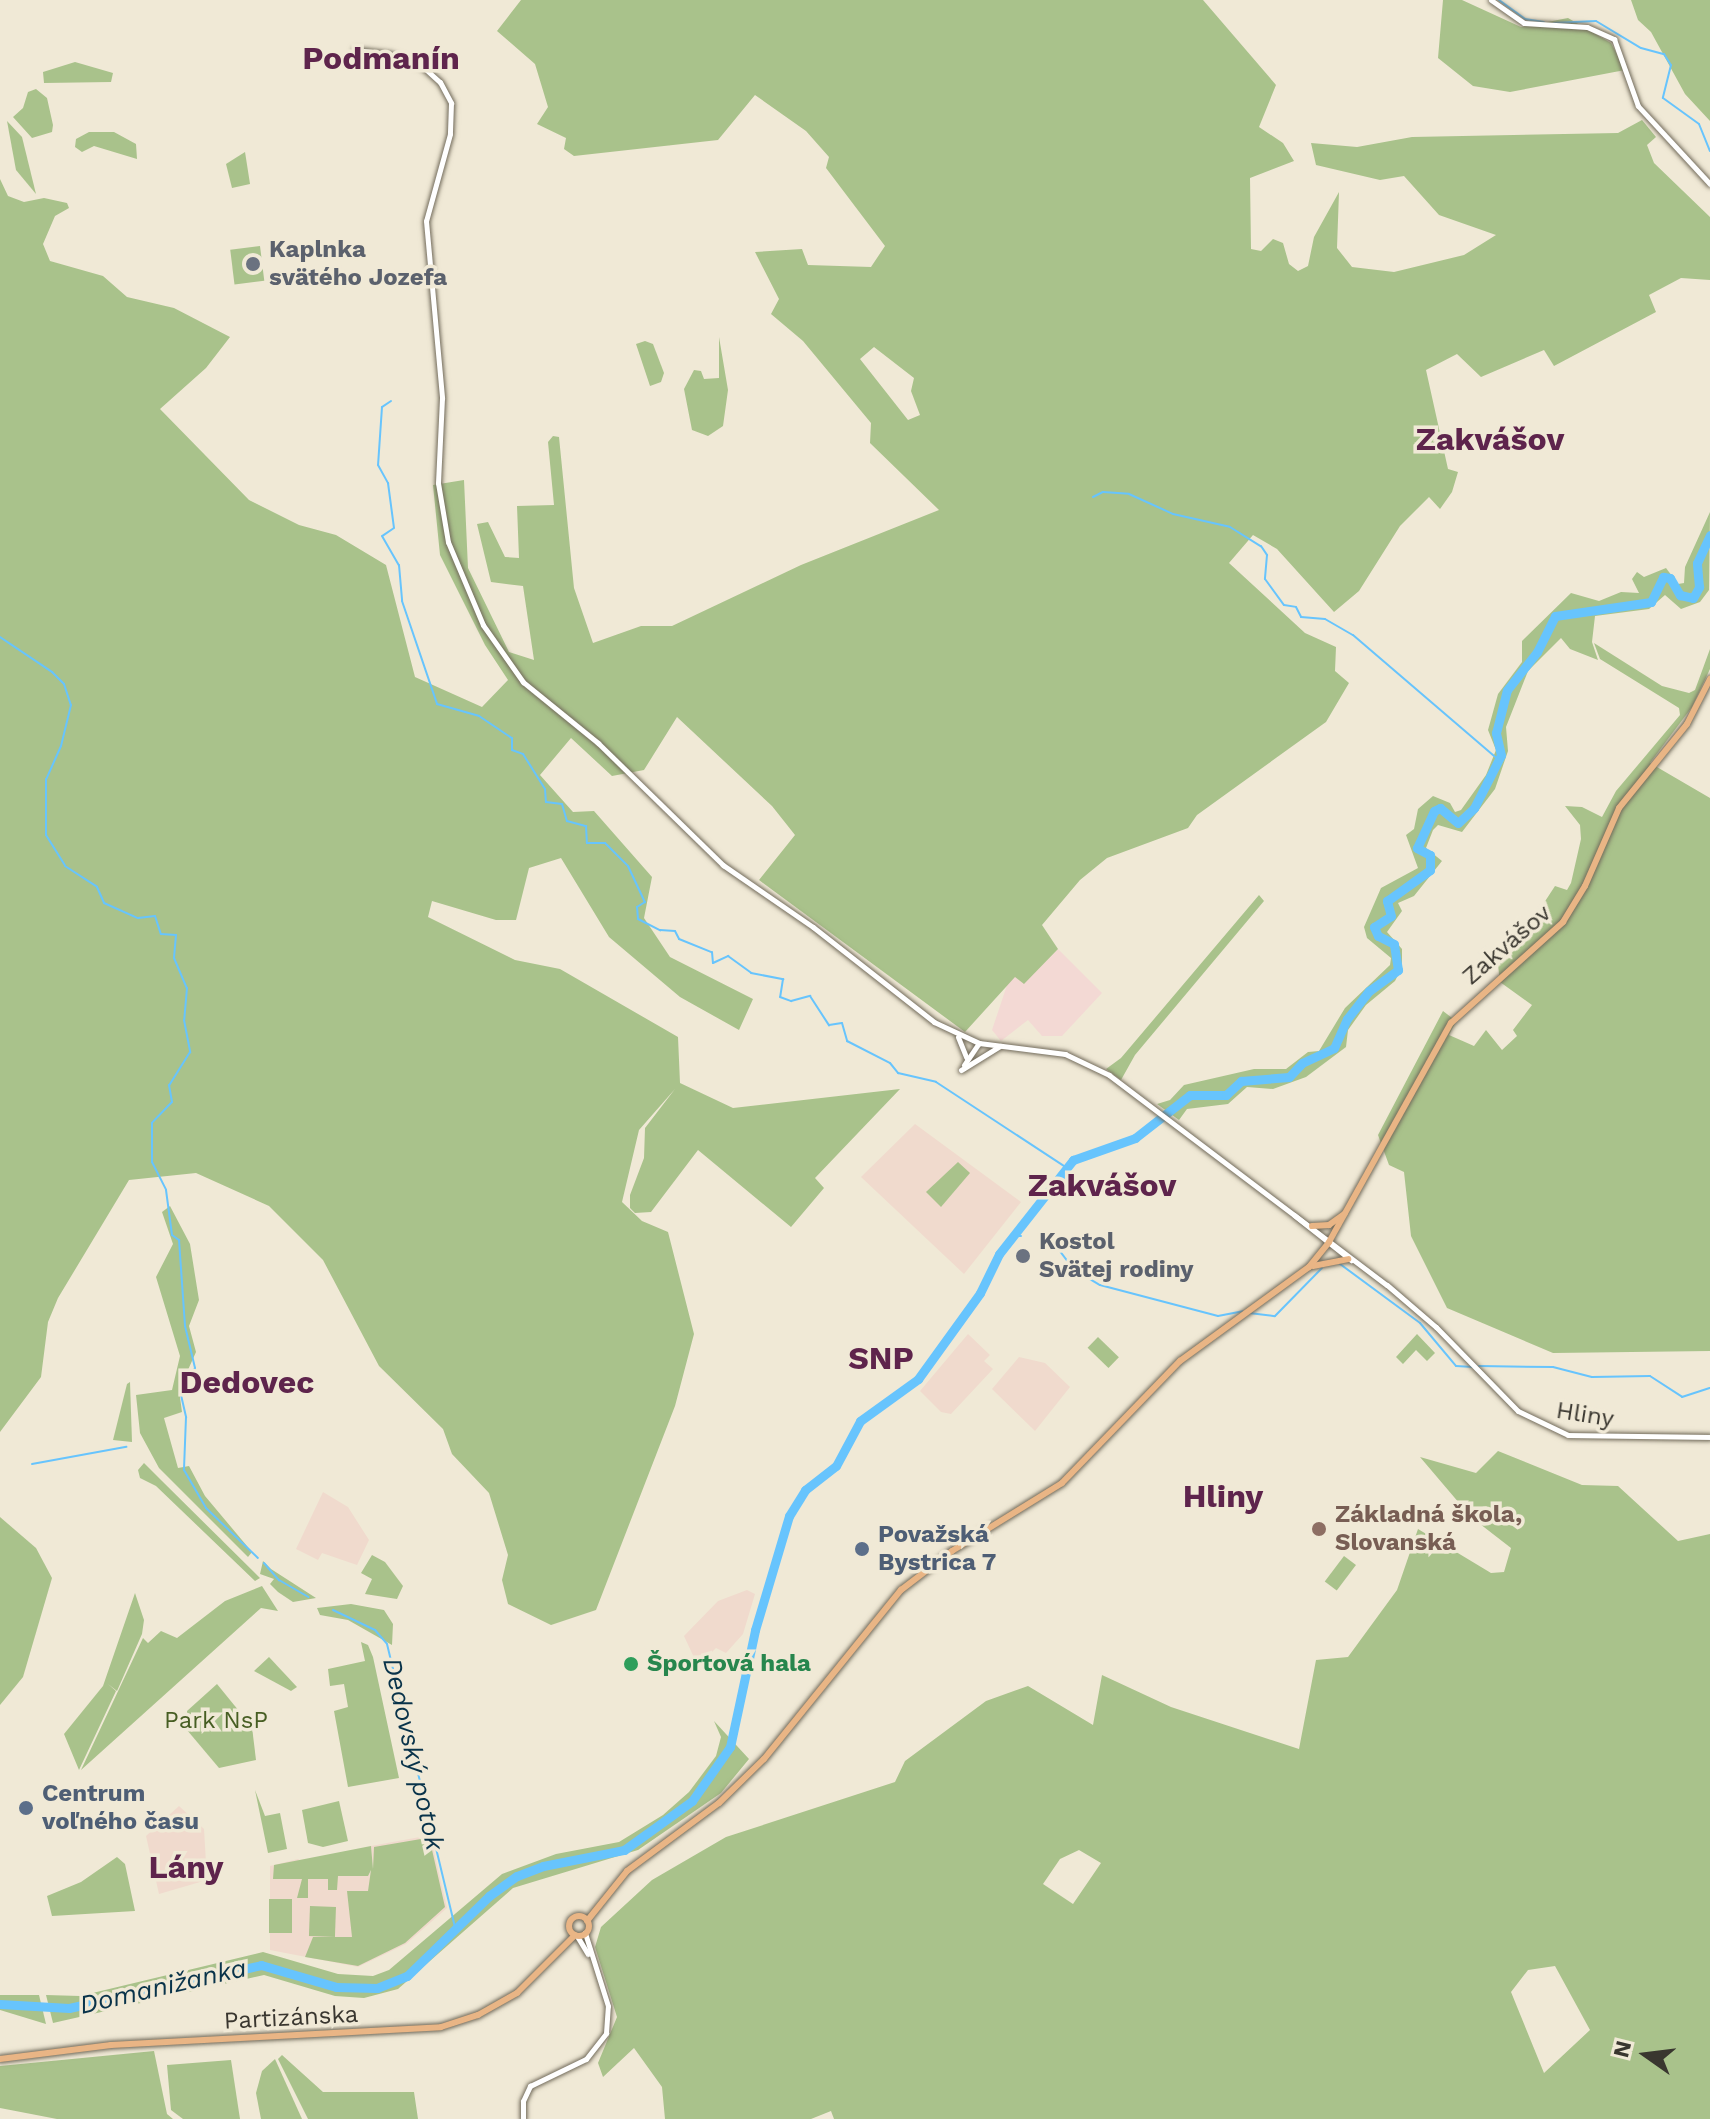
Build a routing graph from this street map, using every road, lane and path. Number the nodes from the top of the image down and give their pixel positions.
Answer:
1 (1491, 0) edge
2 (355, 50) dead end
3 (1710, 184) edge
4 (1710, 679) edge
5 (956, 1035) junction
6 (979, 1043) junction
7 (1002, 1046) junction
8 (974, 1058) junction
9 (965, 1062) junction
10 (1290, 1212) junction
11 (1346, 1212) junction
12 (1312, 1226) junction
13 (1329, 1242) junction
14 (1348, 1259) junction
15 (1359, 1265) junction
16 (1309, 1267) junction
17 (1710, 1437) edge
18 (584, 1919) junction
19 (574, 1933) junction
20 (585, 1933) junction
21 (591, 1958) junction
22 (0, 2059) edge
23 (523, 2119) edge

1 - 3 street
2 - 5 street
4 - 11 main road, Zakvášov
5 - 6 street
5 - 9 street
6 - 7 street
6 - 8 street
6 - 9 street
7 - 8 street
7 - 10 street
8 - 9 street
10 - 12 street
10 - 13 street
11 - 12 main road
11 - 13 main road, Zakvášov
12 - 13 street
13 - 14 street
13 - 15 street, Hliny
13 - 16 main road, Zakvášov
14 - 15 street
14 - 16 main road
15 - 17 street, Hliny
16 - 18 main road, Zakvášov
18 - 19 main road, Partizánska
18 - 20 main road
19 - 20 main road
19 - 21 street
19 - 22 main road, Partizánska
20 - 21 street
21 - 23 street

